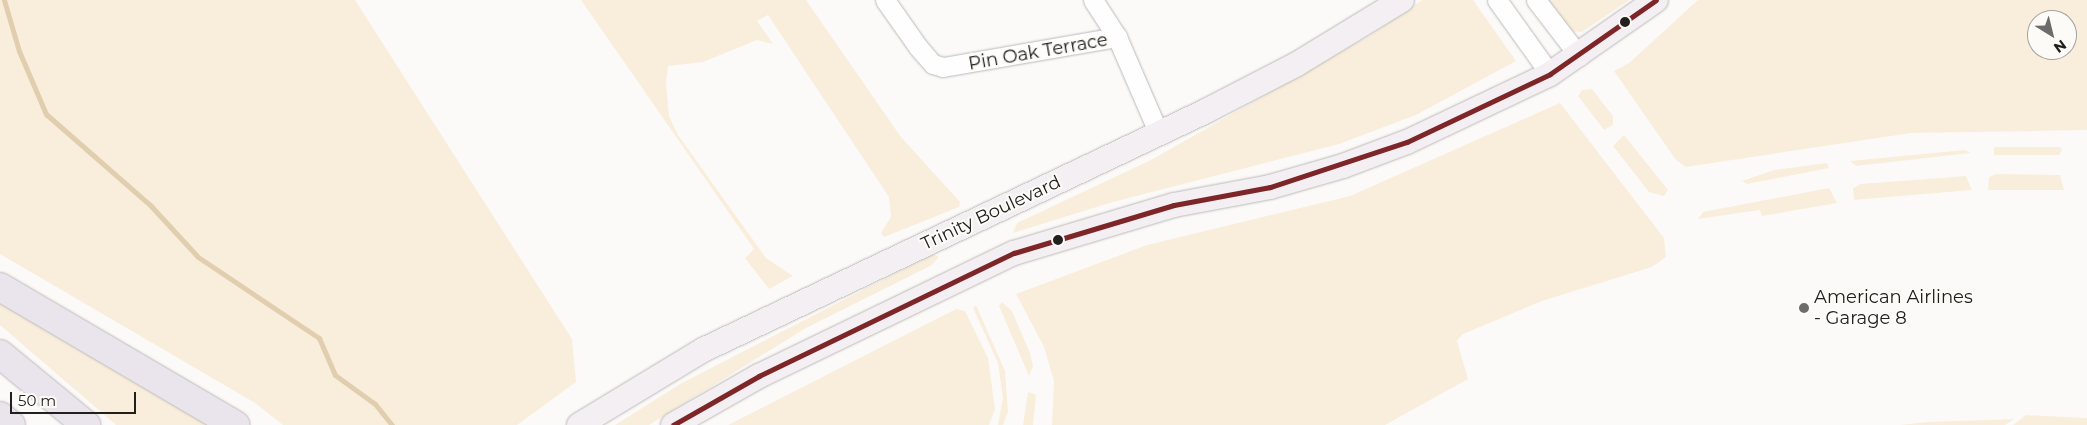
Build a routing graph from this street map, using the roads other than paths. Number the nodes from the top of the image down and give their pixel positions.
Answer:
1 (885, 0) edge
2 (1093, 0) edge
3 (1498, 0) edge
4 (1536, 0) edge
5 (1656, 0) edge
6 (1400, 1) edge
7 (1117, 37) junction
8 (1579, 56) junction
9 (1550, 74) junction
10 (1158, 134) junction
11 (0, 287) edge
12 (0, 354) edge
13 (0, 416) edge
14 (11, 425) edge
15 (86, 425) edge
16 (235, 425) edge
17 (579, 425) edge
18 (673, 425) edge

1 - 7 street, Pin Oak Terrace
2 - 7 street
3 - 9 street
4 - 8 street
5 - 8 main road
6 - 10 main road, Trinity Boulevard
7 - 10 street, Pin Oak Terrace
8 - 9 main road
9 - 18 main road
10 - 17 main road, Trinity Boulevard
11 - 16 highway
12 - 15 highway
13 - 14 highway

